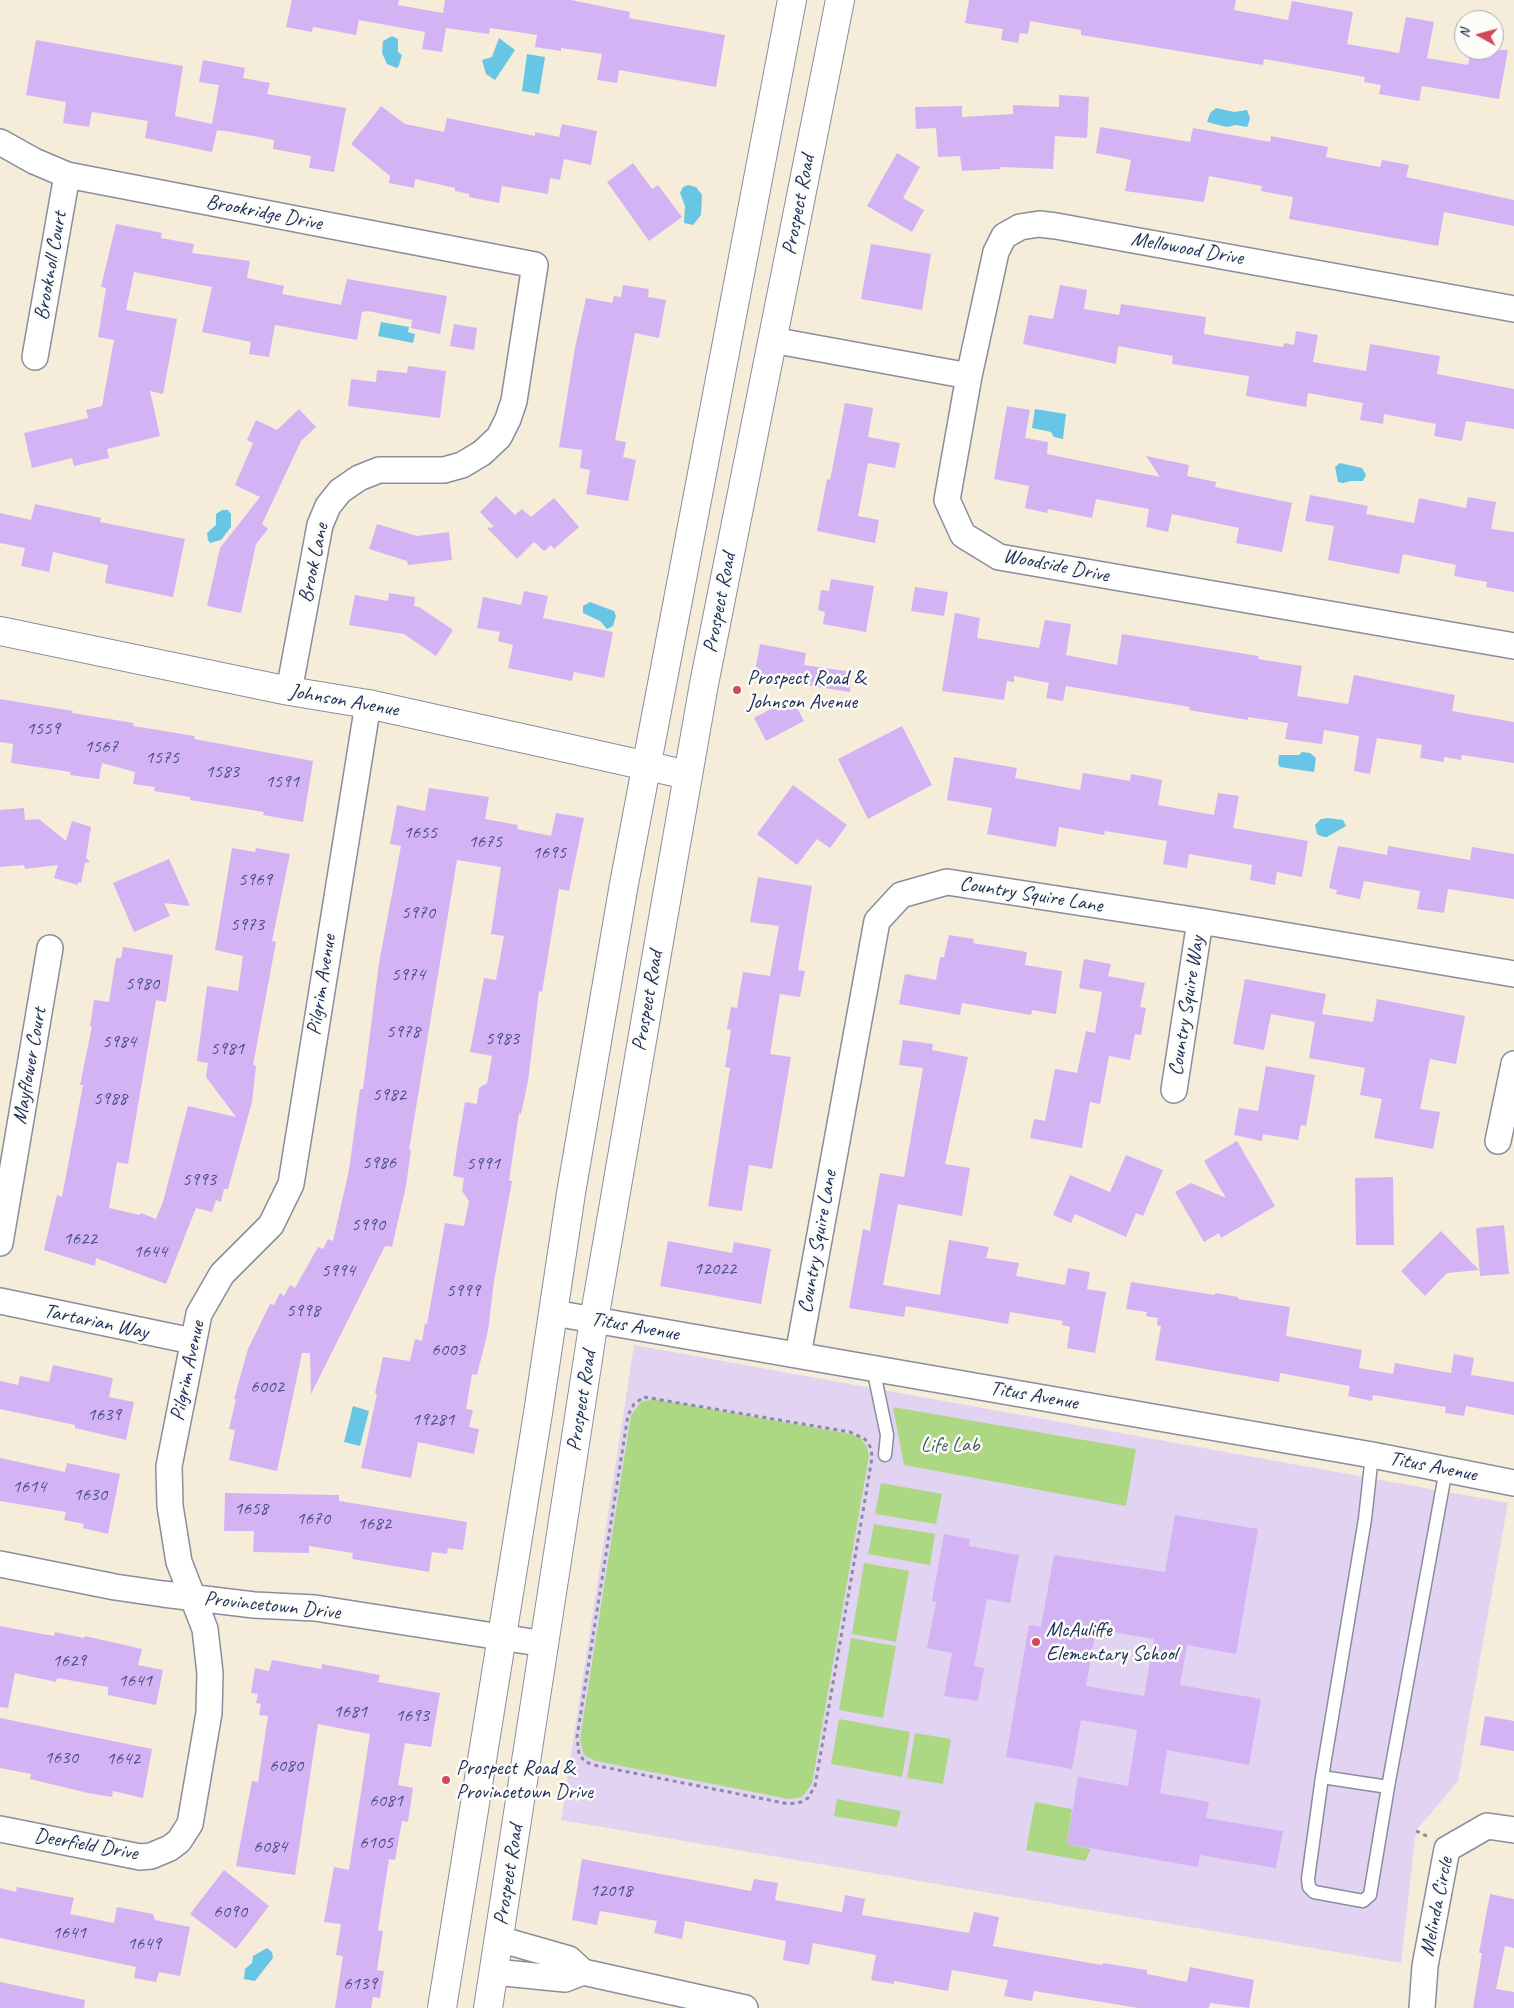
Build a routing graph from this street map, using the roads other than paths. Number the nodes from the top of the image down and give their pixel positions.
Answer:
1 (792, 0) edge
2 (840, 0) edge
3 (0, 142) edge
4 (67, 175) junction
5 (535, 265) joint
6 (1514, 308) edge
7 (772, 340) junction
8 (35, 356) dead end
9 (969, 376) junction
10 (0, 631) edge
11 (1514, 646) edge
12 (289, 691) junction
13 (368, 704) junction
14 (647, 765) junction
15 (688, 774) junction
16 (1200, 921) junction
17 (50, 948) dead end
18 (1514, 974) edge
19 (1514, 1064) edge
20 (1174, 1090) dead end
21 (1498, 1141) dead end
22 (0, 1243) edge
23 (0, 1302) edge
24 (554, 1313) junction
25 (594, 1320) junction
26 (192, 1341) junction
27 (798, 1355) junction
28 (873, 1368) junction
29 (885, 1455) dead end
30 (1372, 1455) junction
31 (1446, 1469) junction
32 (1514, 1483) edge
33 (0, 1564) edge
34 (194, 1598) junction
35 (503, 1638) junction
36 (545, 1644) junction
37 (1322, 1777) junction
38 (1388, 1787) junction
39 (0, 1829) edge
40 (1514, 1830) edge
41 (170, 1848) joint
42 (499, 1939) junction
43 (494, 1972) junction
44 (583, 1972) junction
45 (692, 2002) edge
46 (442, 2008) edge
47 (488, 2008) edge
48 (745, 2008) edge
49 (1422, 2008) edge

1 - 14 main road, Prospect Road
2 - 7 main road, Prospect Road
3 - 4 street, Brookridge Drive
4 - 5 street, Brookridge Drive
4 - 8 street, Brooknoll Court
5 - 12 street, Brook Lane
6 - 9 street, Mellowood Drive
7 - 9 street
7 - 15 main road, Prospect Road
9 - 11 street, Woodside Drive
10 - 12 main road, Johnson Avenue
12 - 13 main road, Johnson Avenue
13 - 14 main road, Johnson Avenue
13 - 26 street, Pilgrim Avenue
14 - 15 main road, Johnson Avenue
14 - 24 main road, Prospect Road
15 - 25 main road, Prospect Road
16 - 18 street, Country Squire Lane
16 - 20 street, Country Squire Way
16 - 27 street, Country Squire Lane
17 - 22 street, Mayflower Court
19 - 21 street
23 - 26 street, Tartarian Way
24 - 25 street, Titus Avenue
24 - 35 main road, Prospect Road
25 - 27 street, Titus Avenue
25 - 36 main road, Prospect Road
26 - 34 street, Pilgrim Avenue
27 - 28 street, Titus Avenue
28 - 29 lane
28 - 30 street, Titus Avenue
30 - 31 street, Titus Avenue
30 - 37 lane
31 - 32 street, Titus Avenue
31 - 38 lane
33 - 34 street, Provincetown Drive
34 - 35 street, Provincetown Drive
34 - 41 street, Pilgrim Avenue
35 - 36 street, Provincetown Drive
35 - 46 main road, Prospect Road
36 - 42 main road, Prospect Road
37 - 38 lane
37 - 38 lane
39 - 41 street, Deerfield Drive
40 - 49 street, Melinda Circle
42 - 43 main road, Prospect Road
42 - 44 street
43 - 44 street
43 - 47 main road, Prospect Road
44 - 45 street
45 - 48 street

